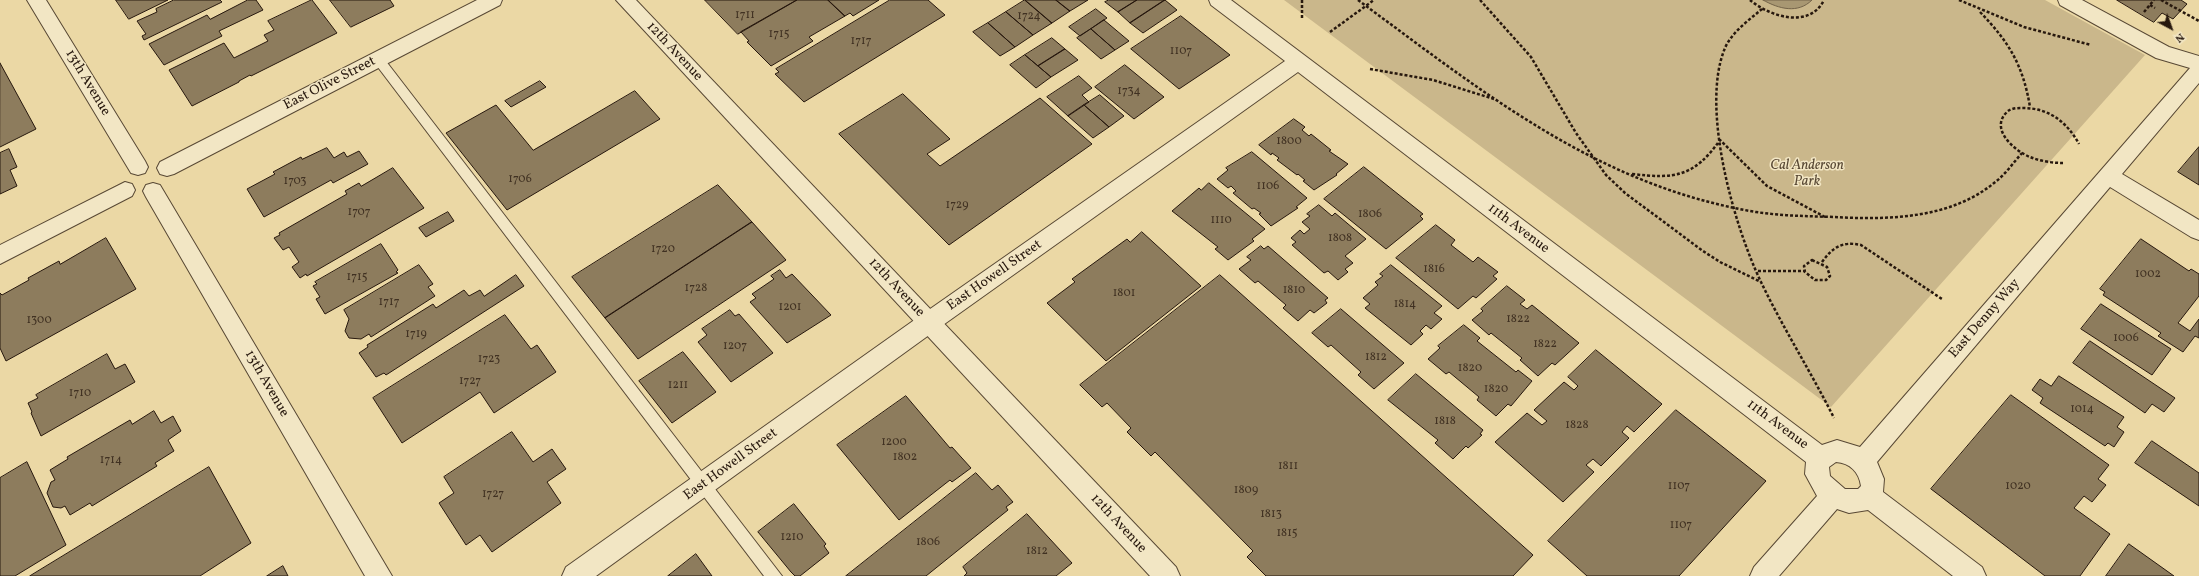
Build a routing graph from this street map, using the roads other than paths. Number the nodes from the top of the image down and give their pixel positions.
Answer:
1 (36, 0) edge
2 (493, 0) edge
3 (625, 0) edge
4 (1218, 0) edge
5 (2067, 0) edge
6 (378, 59) junction
7 (1298, 62) junction
8 (2199, 64) edge
9 (2199, 70) edge
10 (138, 166) junction
11 (167, 168) junction
12 (2107, 175) junction
13 (125, 190) junction
14 (153, 191) junction
15 (2199, 231) edge
16 (0, 254) edge
17 (928, 323) junction
18 (1820, 458) junction
19 (1862, 462) junction
20 (705, 484) junction
21 (1833, 495) junction
22 (1868, 495) junction
23 (379, 576) edge
24 (576, 576) edge
25 (774, 576) edge
26 (1167, 576) edge
27 (1763, 576) edge
28 (1973, 576) edge

1 - 10 street, 13th Avenue
2 - 6 street, East Olive Street
3 - 17 street, 12th Avenue
4 - 7 street, 11th Avenue
5 - 8 street
6 - 11 street, East Olive Street
6 - 20 lane
7 - 17 street, East Howell Street
7 - 18 street, 11th Avenue
9 - 12 street, East Denny Way
10 - 11 street
10 - 13 street
11 - 14 street
12 - 15 street
12 - 19 street, East Denny Way
13 - 14 street
13 - 16 street
14 - 23 street, 13th Avenue
17 - 20 street, East Howell Street
17 - 26 street, 12th Avenue
18 - 19 street
18 - 21 street
19 - 22 street
20 - 24 street, East Howell Street
20 - 25 lane
21 - 22 street
21 - 27 street
22 - 28 street

